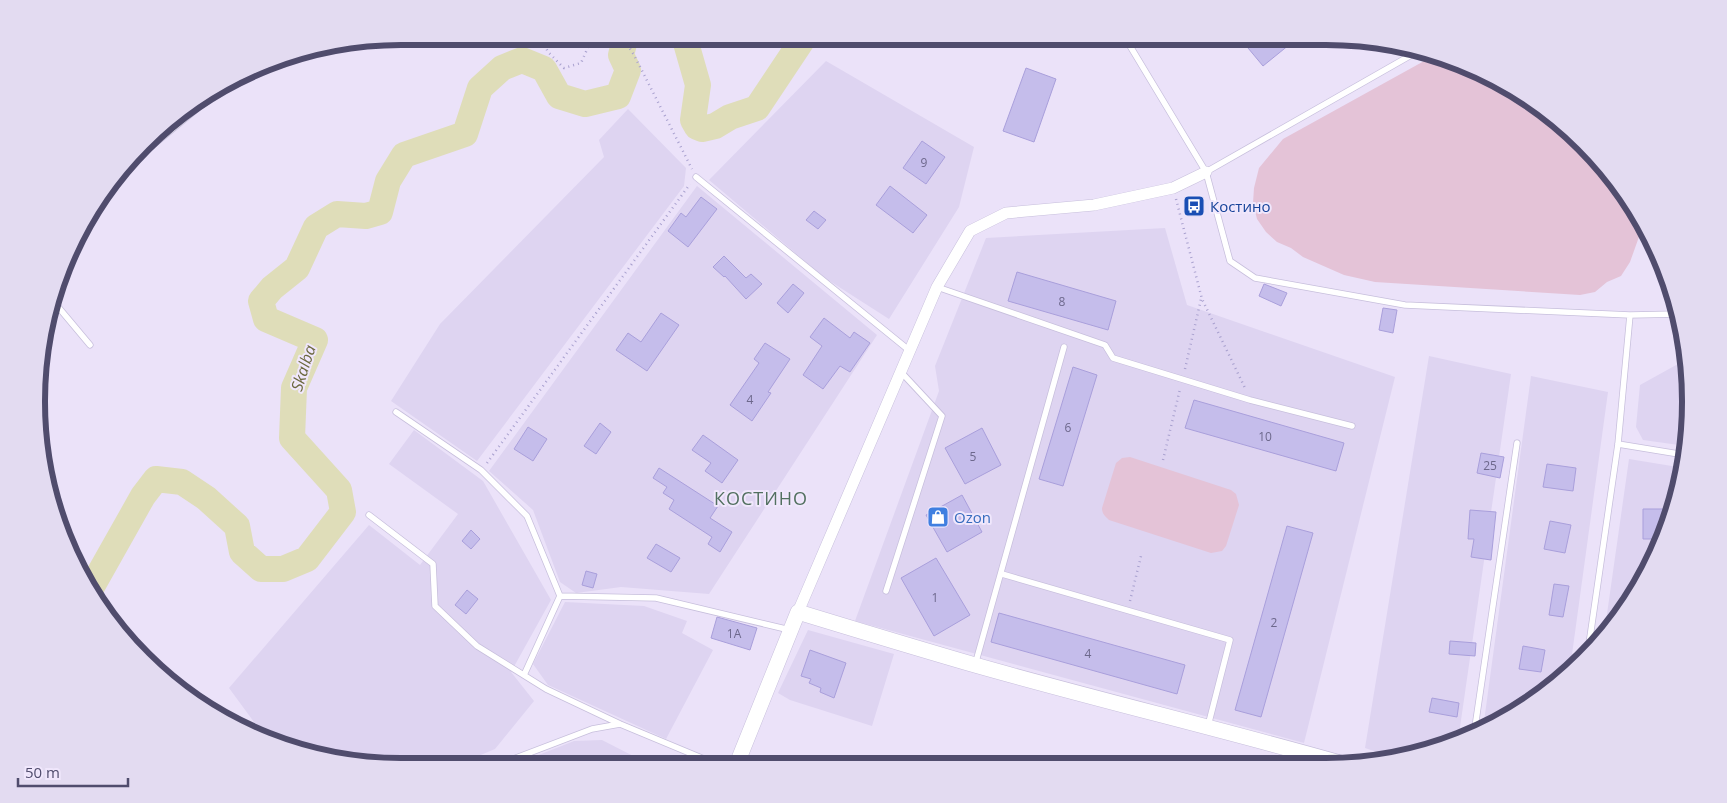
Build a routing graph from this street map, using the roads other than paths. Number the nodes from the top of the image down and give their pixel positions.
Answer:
1 (1129, 45) edge
2 (1411, 55) edge
3 (189, 115) edge
4 (155, 143) edge
5 (1206, 172) junction
6 (696, 176) road end
7 (937, 287) junction
8 (58, 307) edge
9 (1671, 314) edge
10 (1630, 315) junction
11 (90, 346) dead end
12 (1064, 347) dead end
13 (910, 351) junction
14 (902, 372) junction
15 (396, 412) dead end
16 (1352, 426) dead end
17 (1516, 443) dead end
18 (1618, 444) junction
19 (1678, 455) edge
20 (369, 515) dead end
21 (1002, 574) junction
22 (886, 591) dead end
23 (560, 596) junction
24 (798, 612) junction
25 (790, 630) junction
26 (1589, 642) edge
27 (976, 665) junction
28 (524, 675) junction
29 (620, 724) junction
30 (1475, 725) edge
31 (1208, 726) junction
32 (516, 758) edge
33 (701, 758) edge
34 (739, 758) edge
35 (1323, 758) edge

1 - 5 lane
2 - 5 lane
3 - 4 lane
5 - 7 street
5 - 10 lane
6 - 13 lane
7 - 13 street
7 - 16 lane
8 - 11 lane
9 - 10 lane
10 - 18 lane
12 - 21 lane
13 - 14 street
14 - 22 lane
14 - 24 street
15 - 23 lane
17 - 30 lane
18 - 19 lane
18 - 26 lane
20 - 28 lane
21 - 27 lane
21 - 31 lane
23 - 25 lane
23 - 28 lane
24 - 25 street
24 - 27 street
25 - 34 street
27 - 31 street
28 - 29 lane
29 - 32 lane
29 - 33 lane
31 - 35 street

